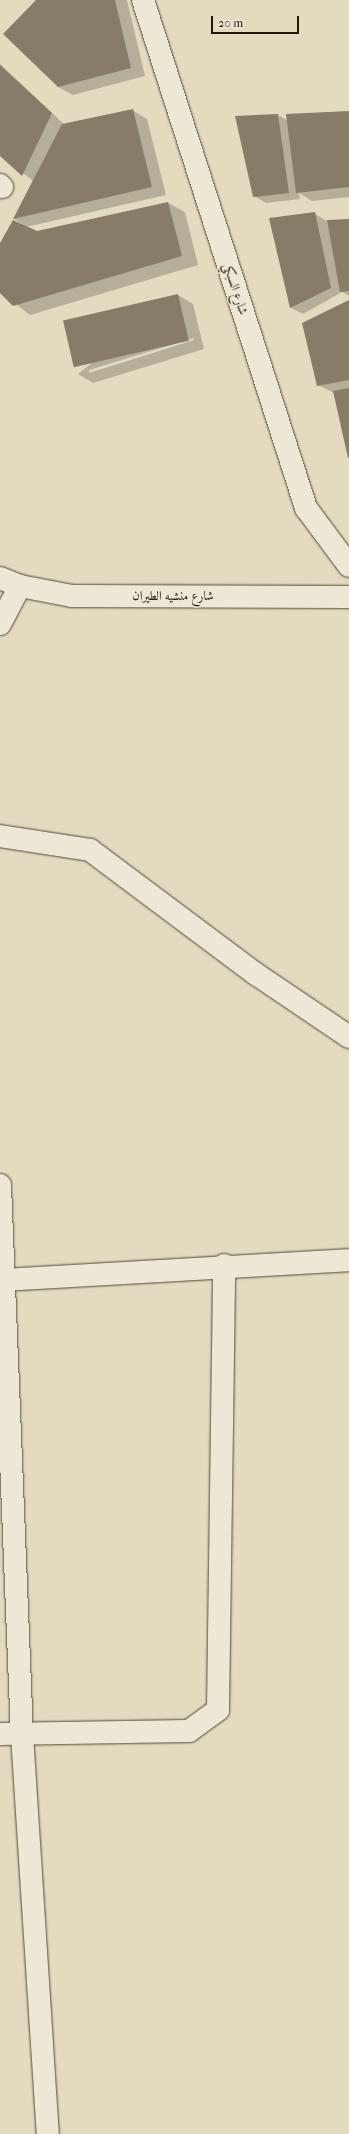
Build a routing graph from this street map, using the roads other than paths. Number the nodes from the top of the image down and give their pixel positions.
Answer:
1 (143, 0) edge
2 (349, 566) edge
3 (10, 582) edge
4 (349, 597) edge
5 (0, 624) edge
6 (0, 836) edge
7 (349, 1037) edge
8 (0, 1185) edge
9 (349, 1260) edge
10 (224, 1265) junction
11 (4, 1280) junction
12 (0, 1734) edge
13 (22, 1735) junction
14 (48, 2134) edge

1 - 2 street, شارع السبكي
3 - 4 street, شارع منشيه الطيران
3 - 5 street
6 - 7 street
8 - 11 street
9 - 10 street
10 - 11 street
10 - 13 street
11 - 13 street
12 - 13 street
13 - 14 street

